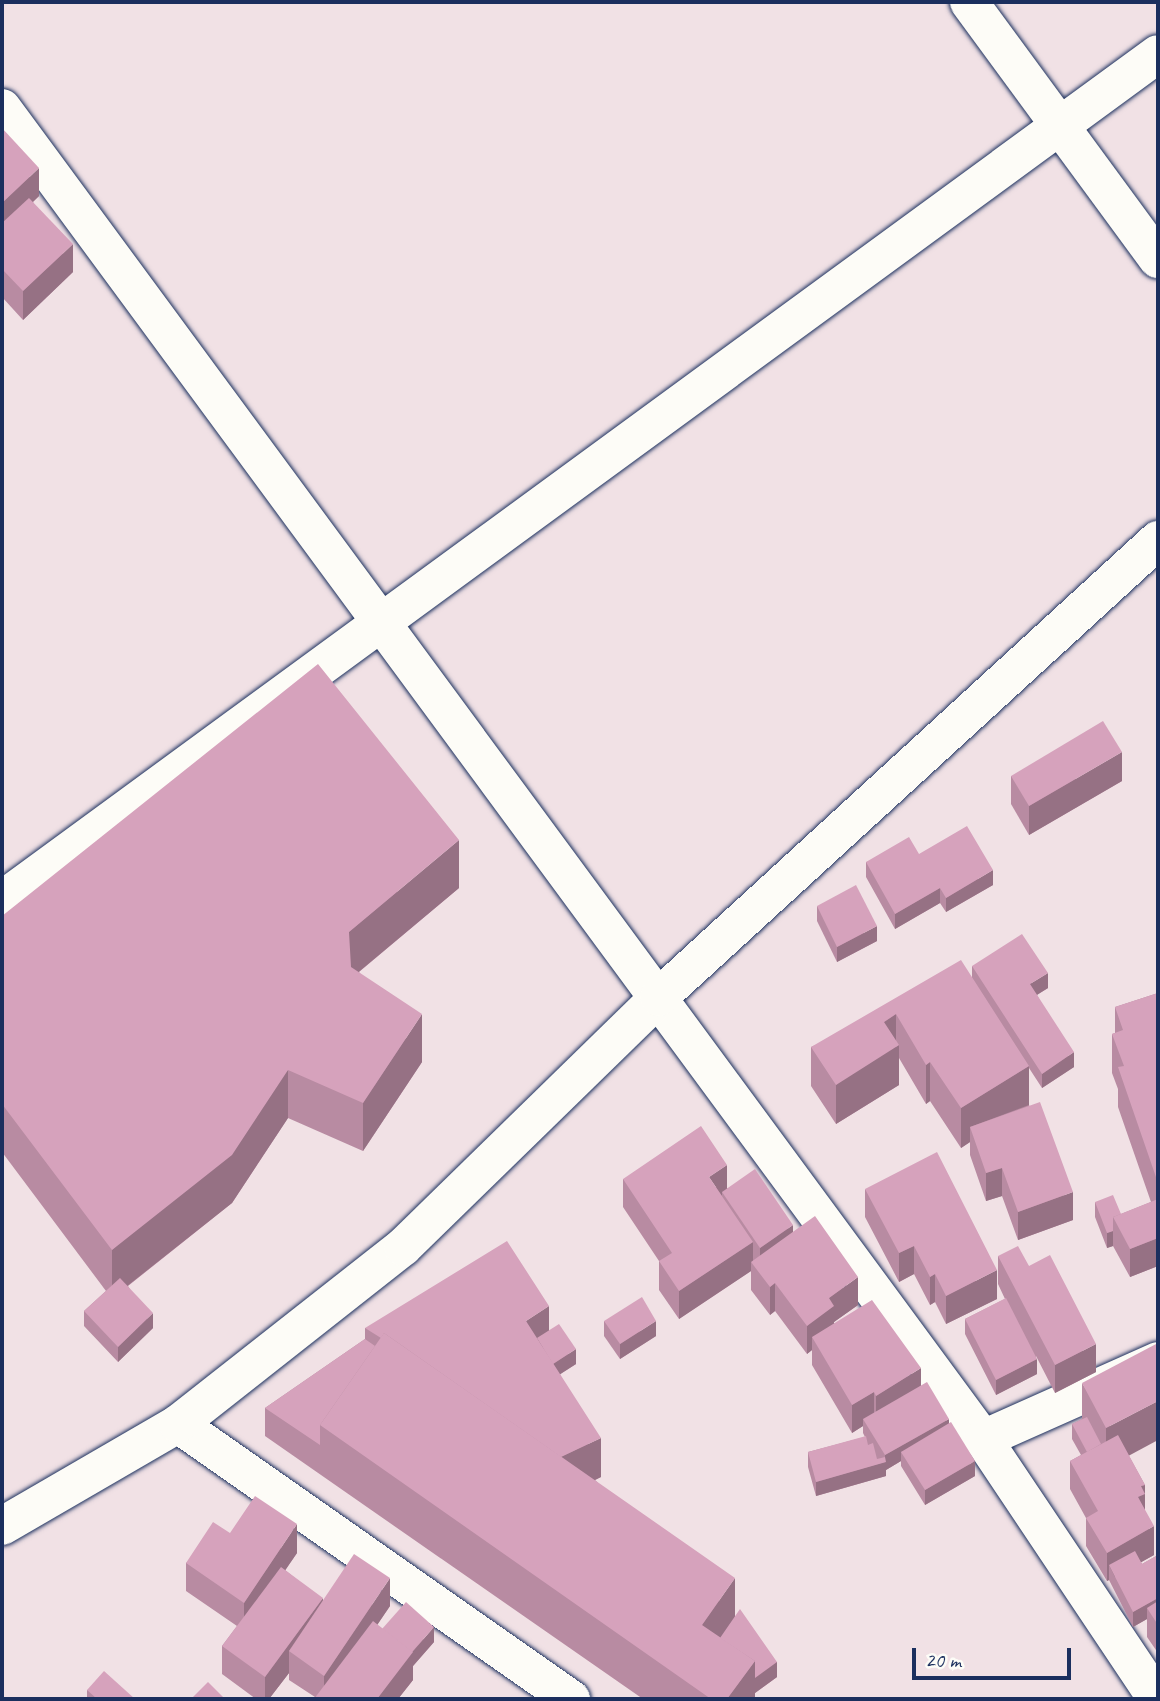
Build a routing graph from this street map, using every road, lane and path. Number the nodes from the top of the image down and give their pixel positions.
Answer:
1 (968, 2) edge
2 (1158, 54) edge
3 (2, 108) edge
4 (1060, 126) junction
5 (1158, 259) edge
6 (1158, 540) edge
7 (381, 619) junction
8 (2, 900) edge
9 (659, 997) junction
10 (1158, 1361) edge
11 (178, 1424) junction
12 (983, 1438) junction
13 (2, 1526) edge
14 (571, 1699) edge
15 (1157, 1699) edge

1 - 4 street
2 - 4 street
3 - 7 street
4 - 5 street
4 - 7 street
6 - 9 street
7 - 8 street
7 - 9 street
9 - 11 street
9 - 12 street
10 - 12 street
11 - 13 street
11 - 14 street
12 - 15 street

